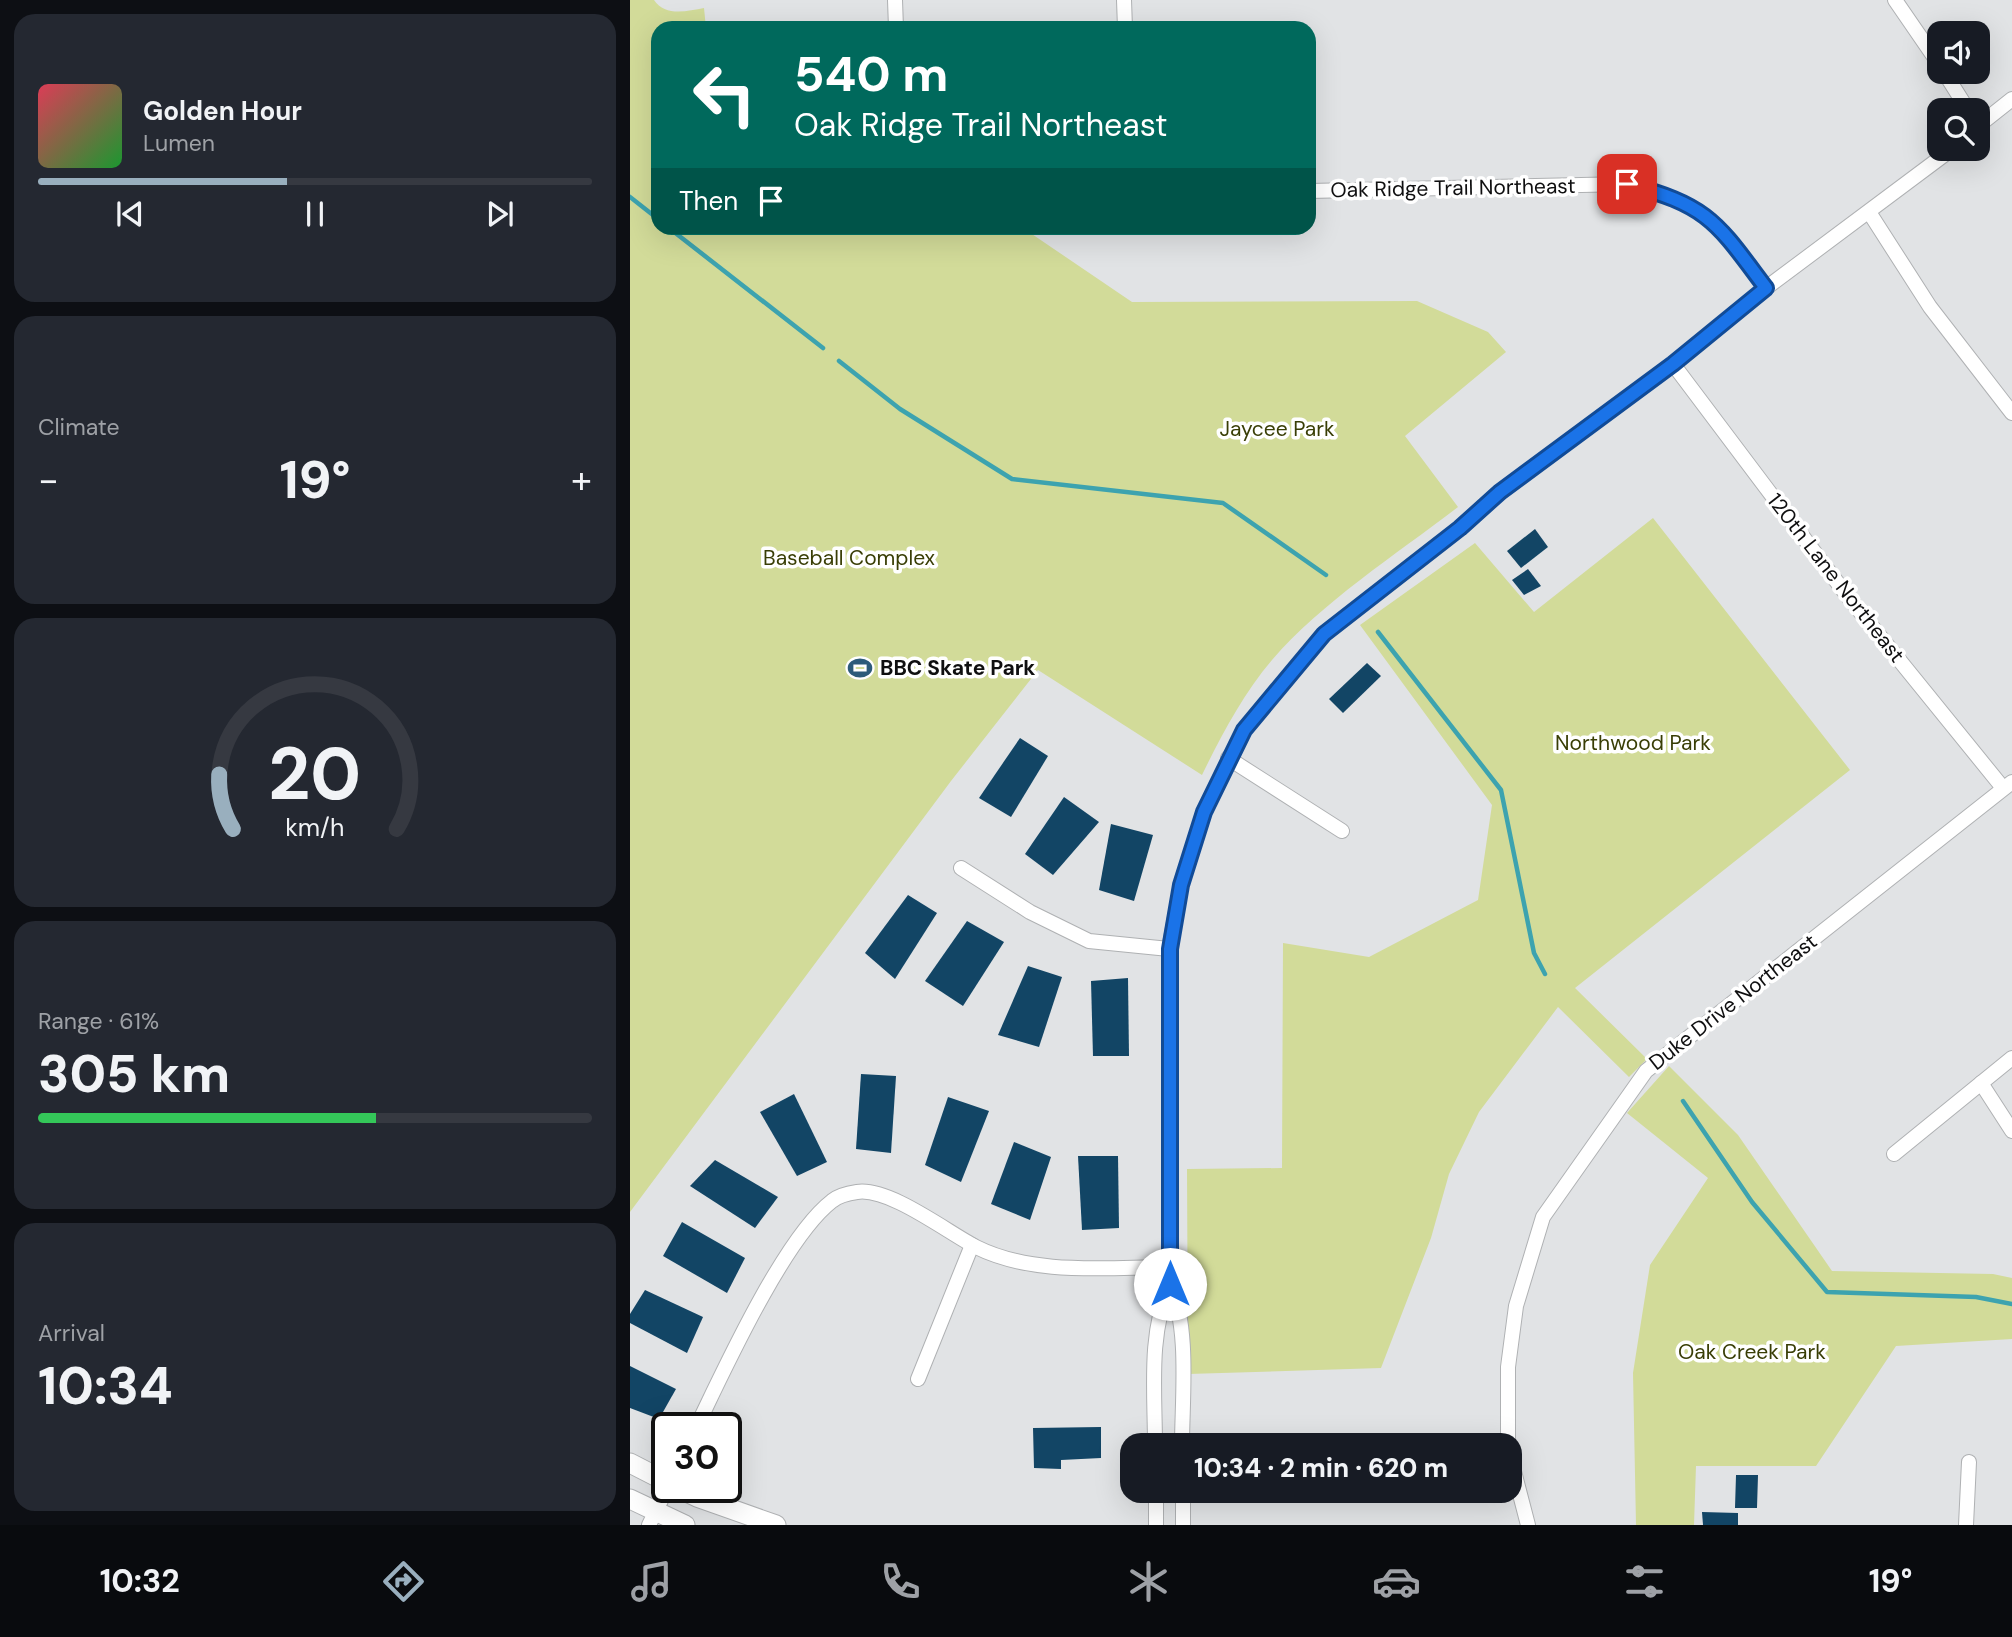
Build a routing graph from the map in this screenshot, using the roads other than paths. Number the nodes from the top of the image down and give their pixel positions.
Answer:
1 (895, 0) edge
2 (1124, 0) edge
3 (1895, 0) edge
4 (896, 21) edge
5 (1125, 21) edge
6 (1927, 47) edge
7 (2012, 99) edge
8 (1990, 116) edge
9 (1936, 161) edge
10 (1316, 191) edge
11 (1869, 212) junction
12 (1766, 288) junction
13 (1673, 364) junction
14 (2012, 413) edge
15 (1228, 758) junction
16 (2007, 785) edge
17 (1342, 831) dead end
18 (961, 868) dead end
19 (1170, 949) junction
20 (2012, 1058) edge
21 (1981, 1083) junction
22 (2012, 1131) edge
23 (1894, 1154) dead end
24 (972, 1245) junction
25 (1170, 1268) junction
26 (1170, 1284) junction
27 (918, 1379) dead end
28 (705, 1412) edge
29 (1155, 1433) edge
30 (1182, 1433) edge
31 (1508, 1433) edge
32 (1969, 1462) dead end
33 (630, 1463) edge
34 (651, 1474) edge
35 (630, 1499) edge
36 (1522, 1502) edge
37 (714, 1503) edge
38 (1156, 1503) edge
39 (1183, 1503) edge
40 (652, 1518) edge
41 (685, 1525) edge
42 (776, 1525) edge
43 (1156, 1525) edge
44 (1183, 1525) edge
45 (1528, 1525) edge
46 (1966, 1525) edge

1 - 4 street
2 - 5 street
3 - 6 street
7 - 8 street
9 - 11 street
10 - 12 street, Oak Ridge Trail Northeast
11 - 12 street
11 - 14 street
12 - 13 street
13 - 15 street
13 - 16 street, 120th Lane Northeast
15 - 17 street
15 - 19 street
16 - 31 street, Duke Drive Northeast
18 - 19 street
19 - 25 street
20 - 21 street
21 - 22 street
21 - 23 street
24 - 25 street
24 - 27 street
24 - 28 street
25 - 26 street
26 - 29 street
26 - 30 street
32 - 46 street
33 - 34 street
35 - 40 street
36 - 45 street
37 - 42 street
38 - 43 street
39 - 44 street
40 - 41 street

